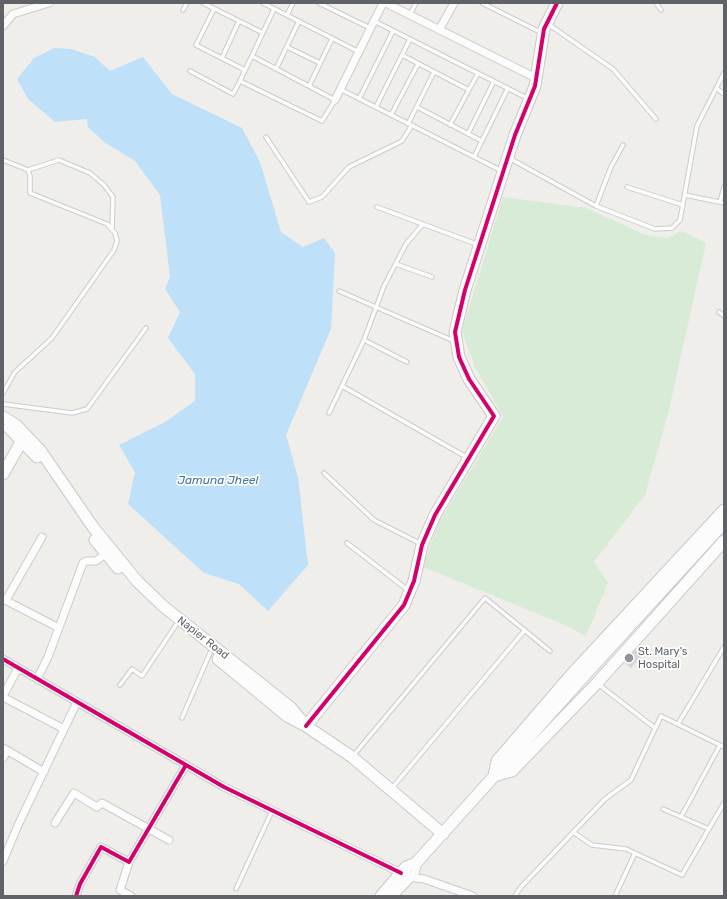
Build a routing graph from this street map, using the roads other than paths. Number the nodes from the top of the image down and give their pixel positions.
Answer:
1 (49, 3) edge
2 (187, 3) edge
3 (203, 3) edge
4 (263, 3) edge
5 (293, 3) edge
6 (319, 3) edge
7 (385, 3) edge
8 (416, 3) edge
9 (454, 3) edge
10 (482, 3) edge
11 (557, 3) edge
12 (656, 3) edge
13 (214, 8) junction
14 (274, 9) junction
15 (183, 10) dead end
16 (661, 10) dead end
17 (287, 15) junction
18 (409, 15) junction
19 (239, 21) junction
20 (374, 21) junction
21 (299, 22) junction
22 (3, 26) edge
23 (371, 29) junction
24 (545, 29) junction
25 (439, 30) junction
26 (393, 31) junction
27 (263, 33) junction
28 (332, 39) junction
29 (410, 39) junction
30 (287, 47) junction
31 (359, 52) junction
32 (402, 55) junction
33 (252, 56) junction
34 (222, 58) junction
35 (320, 63) junction
36 (418, 64) junction
37 (276, 69) junction
38 (246, 70) junction
39 (190, 72) dead end
40 (434, 72) junction
41 (478, 73) junction
42 (724, 73) edge
43 (536, 78) junction
44 (240, 81) junction
45 (494, 82) junction
46 (309, 86) junction
47 (508, 88) junction
48 (716, 88) junction
49 (340, 89) junction
50 (469, 90) junction
51 (724, 94) edge
52 (359, 99) junction
53 (530, 99) junction
54 (335, 100) junction
55 (376, 107) junction
56 (417, 108) junction
57 (391, 115) junction
58 (656, 119) dead end
59 (410, 125) junction
60 (450, 125) junction
61 (468, 134) junction
62 (266, 137) dead end
63 (482, 141) junction
64 (623, 145) dead end
65 (474, 157) junction
66 (508, 157) junction
67 (3, 160) edge
68 (28, 170) junction
69 (504, 171) junction
70 (627, 186) dead end
71 (724, 187) edge
72 (684, 195) junction
73 (722, 202) edge
74 (683, 205) junction
75 (596, 206) junction
76 (377, 207) dead end
77 (423, 224) junction
78 (112, 229) junction
79 (480, 245) junction
80 (396, 264) junction
81 (432, 277) dead end
82 (339, 291) dead end
83 (376, 306) junction
84 (719, 312) dead end
85 (724, 316) edge
86 (146, 328) dead end
87 (364, 340) junction
88 (457, 342) junction
89 (407, 362) dead end
90 (342, 386) junction
91 (3, 393) edge
92 (3, 404) edge
93 (329, 414) dead end
94 (3, 417) edge
95 (3, 424) edge
96 (24, 439) junction
97 (469, 458) junction
98 (324, 473) dead end
99 (3, 474) edge
100 (724, 510) edge
101 (724, 523) edge
102 (42, 537) dead end
103 (724, 541) edge
104 (347, 543) dead end
105 (422, 545) junction
106 (108, 552) junction
107 (410, 591) junction
108 (5, 600) edge
109 (176, 625) junction
110 (59, 628) junction
111 (525, 630) junction
112 (724, 647) edge
113 (550, 651) dead end
114 (210, 653) junction
115 (720, 654) junction
116 (724, 658) edge
117 (3, 659) edge
118 (18, 668) junction
119 (37, 679) junction
120 (597, 683) junction
121 (120, 685) dead end
122 (3, 696) edge
123 (77, 702) junction
124 (182, 718) dead end
125 (678, 724) junction
126 (306, 726) junction
127 (655, 728) junction
128 (64, 729) junction
129 (722, 746) edge
130 (5, 750) edge
131 (352, 757) junction
132 (3, 758) edge
133 (186, 765) junction
134 (44, 772) junction
135 (494, 776) junction
136 (391, 790) junction
137 (724, 803) edge
138 (663, 809) dead end
139 (272, 811) junction
140 (681, 817) junction
141 (55, 823) dead end
142 (148, 829) junction
143 (709, 829) junction
144 (439, 831) junction
145 (573, 832) junction
146 (169, 840) dead end
147 (635, 853) junction
148 (3, 861) edge
149 (129, 862) junction
150 (405, 875) junction
151 (236, 889) dead end
152 (388, 893) edge
153 (76, 896) edge
154 (131, 896) edge
155 (473, 896) edge
156 (515, 896) edge
157 (615, 896) edge

1 - 22 street
2 - 15 lane
3 - 13 lane
4 - 14 lane
5 - 17 lane
6 - 23 lane
7 - 18 street
7 - 20 street
8 - 18 lane
9 - 25 street
10 - 24 lane
11 - 24 main road
12 - 16 lane
13 - 19 lane
13 - 34 lane
14 - 17 lane
14 - 27 lane
17 - 21 lane
18 - 25 street
19 - 27 lane
19 - 34 lane
20 - 23 street
20 - 26 lane
21 - 28 lane
21 - 30 lane
23 - 31 street
24 - 43 main road
24 - 58 lane
25 - 43 street
26 - 29 lane
26 - 52 lane
27 - 33 lane
28 - 31 lane
28 - 35 lane
29 - 32 lane
29 - 41 lane
30 - 35 lane
30 - 37 lane
31 - 49 street
32 - 36 lane
32 - 55 lane
33 - 37 lane
33 - 38 lane
34 - 38 lane
35 - 46 lane
36 - 40 lane
36 - 57 lane
37 - 46 lane
38 - 44 lane
39 - 44 lane
40 - 50 lane
40 - 56 lane
41 - 45 lane
41 - 50 lane
42 - 48 lane
43 - 53 main road
44 - 54 lane
45 - 47 lane
45 - 61 lane
46 - 54 lane
47 - 53 lane
47 - 63 lane
48 - 51 lane
48 - 72 lane
49 - 52 lane
49 - 54 street
50 - 60 lane
52 - 55 lane
53 - 66 main road
55 - 57 lane
56 - 59 lane
56 - 60 lane
57 - 59 lane
59 - 62 lane
59 - 65 lane
60 - 61 lane
61 - 63 lane
63 - 65 lane
64 - 75 lane
65 - 69 lane
66 - 69 main road
66 - 75 lane
67 - 68 lane
68 - 78 lane
68 - 78 lane
69 - 79 main road
70 - 74 lane
71 - 73 lane
72 - 73 lane
72 - 74 lane
74 - 75 lane
76 - 77 lane
77 - 79 lane
77 - 80 lane
78 - 91 lane
79 - 88 main road
80 - 81 lane
80 - 83 lane
82 - 83 lane
83 - 87 lane
83 - 88 lane
84 - 85 lane
86 - 92 lane
87 - 89 lane
87 - 90 lane
88 - 97 main road
90 - 93 lane
90 - 97 lane
94 - 96 main road, Napier Road
95 - 96 main road
96 - 99 main road
96 - 106 main road, Napier Road
97 - 105 main road
98 - 105 lane
100 - 135 main road
101 - 135 main road
102 - 108 street
103 - 120 main road
104 - 107 lane
105 - 107 main road
106 - 109 main road
106 - 110 street
106 - 126 main road, Napier Road
107 - 126 main road
108 - 110 street
109 - 114 main road
109 - 121 lane
110 - 119 street
111 - 113 lane
111 - 131 lane
111 - 136 lane
112 - 115 lane
114 - 124 lane
114 - 126 main road
115 - 116 lane
115 - 125 lane
117 - 118 street
118 - 119 street
118 - 122 street
119 - 123 street
120 - 127 lane
120 - 135 main road
122 - 128 street
123 - 128 street
123 - 133 street
125 - 127 lane
125 - 129 lane
126 - 131 main road, Napier Road
127 - 145 lane
128 - 134 street
129 - 140 lane
130 - 132 street
130 - 134 street
131 - 136 main road, Napier Road
133 - 139 street
133 - 142 street
134 - 148 street
135 - 144 main road
136 - 144 main road, Napier Road
137 - 143 lane
138 - 140 lane
139 - 150 street
139 - 151 lane
140 - 143 lane
141 - 142 street
142 - 146 street
142 - 149 street
143 - 147 lane
144 - 150 main road
145 - 147 lane
145 - 156 lane
147 - 157 lane
149 - 153 street
149 - 154 street
150 - 152 main road
150 - 155 street

